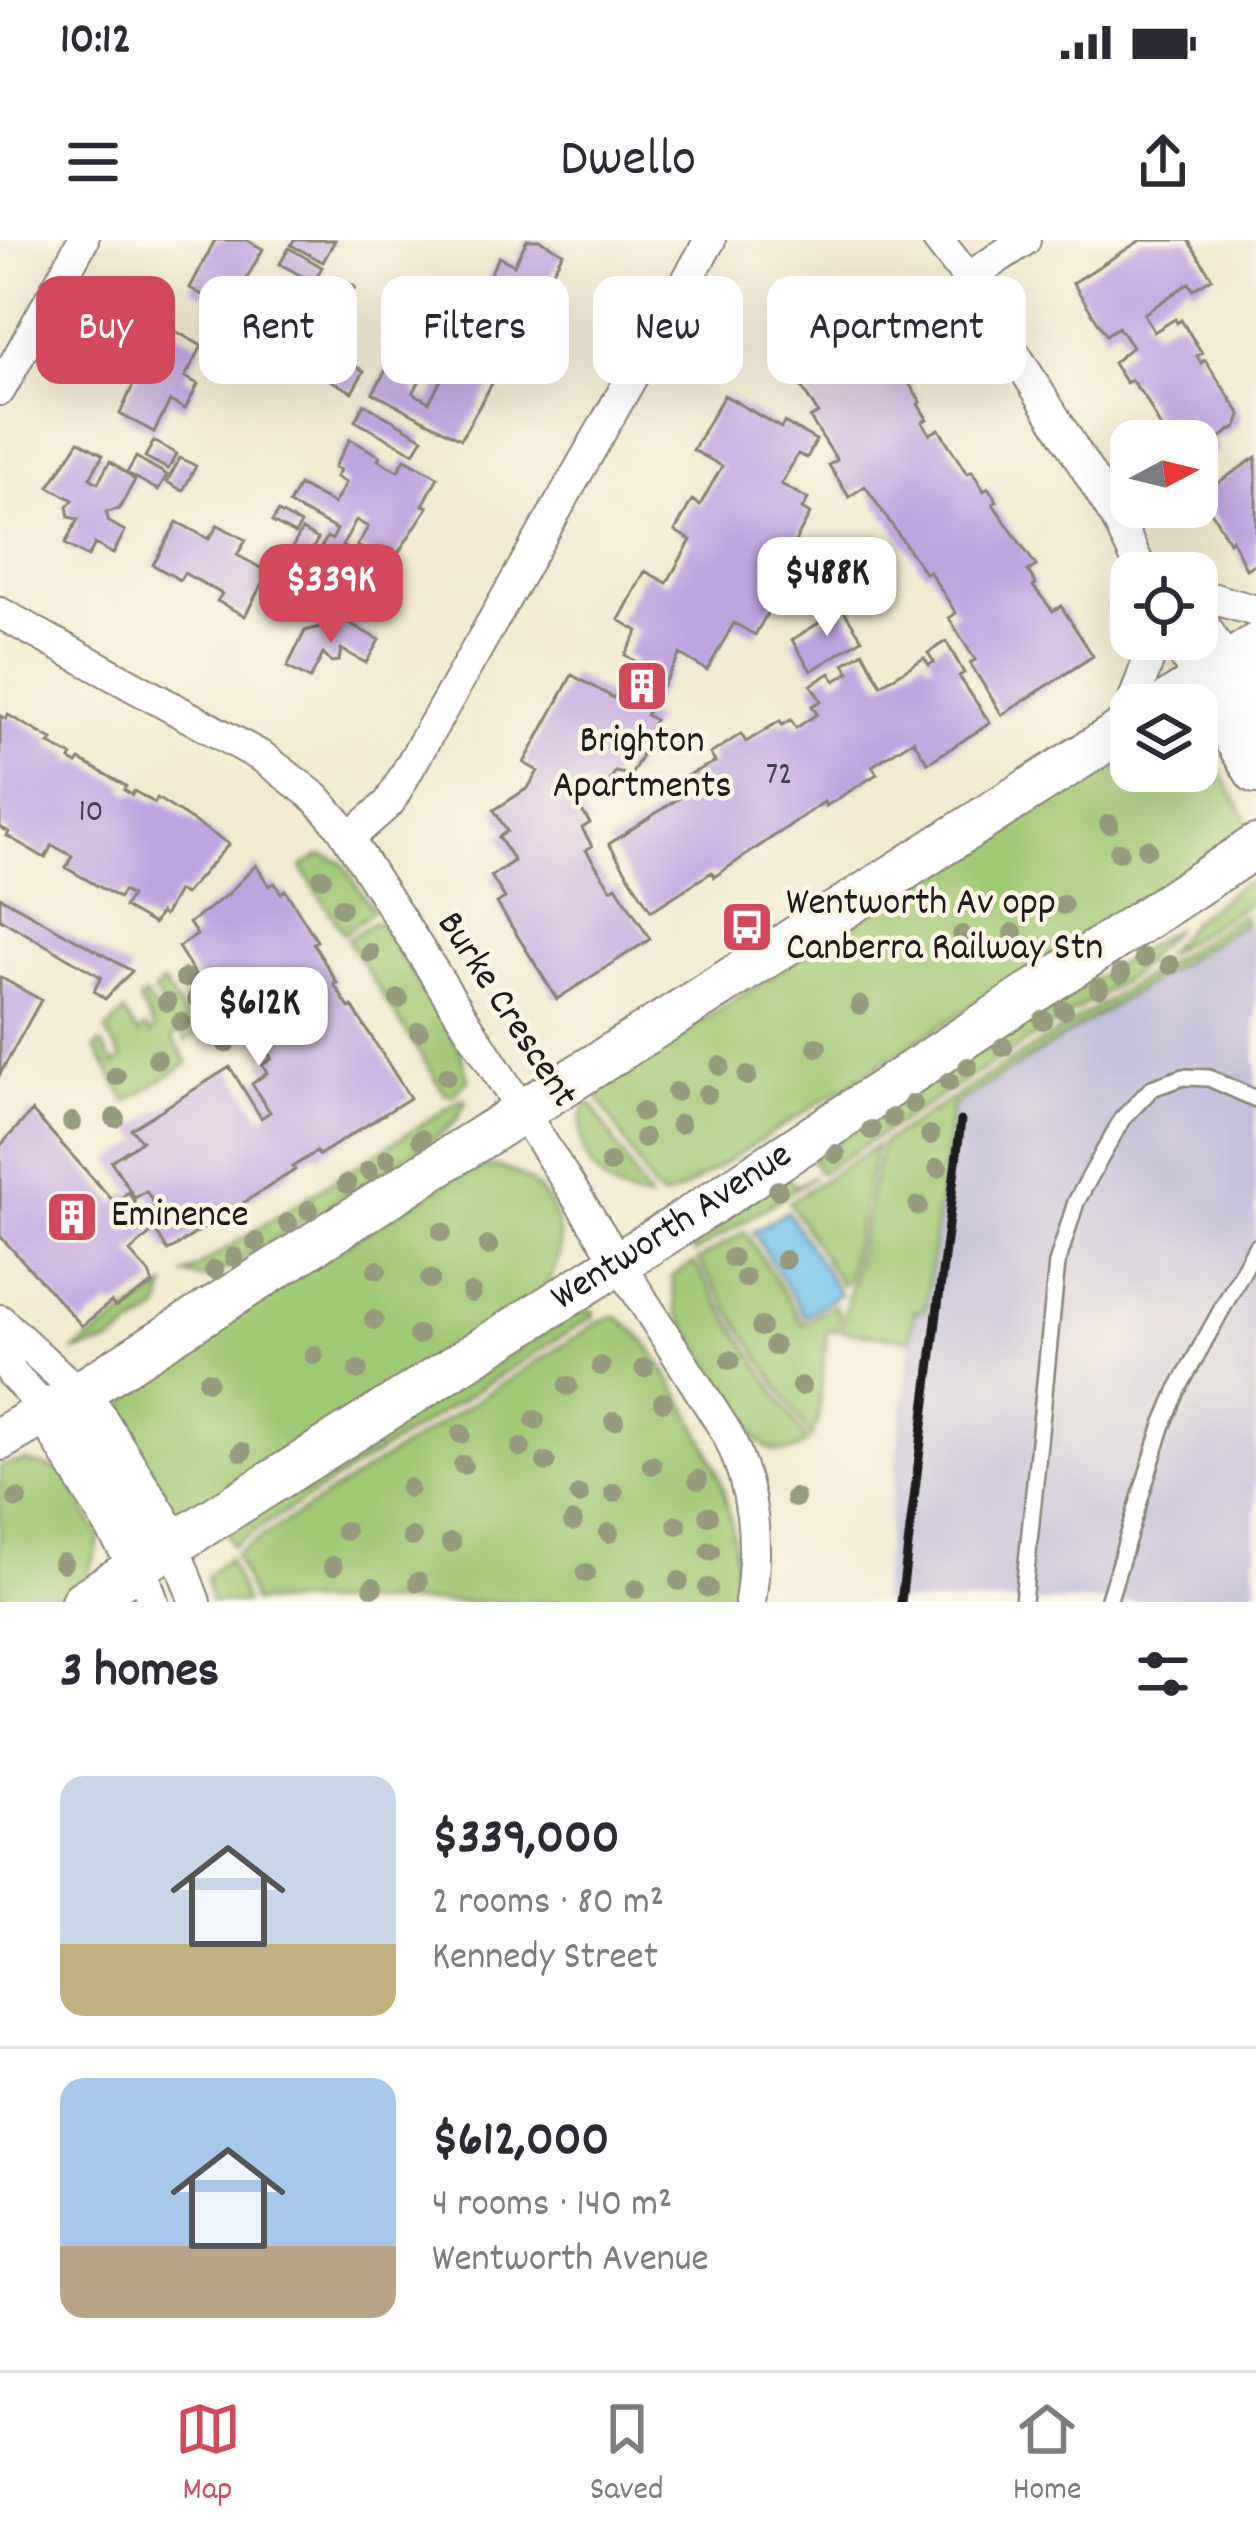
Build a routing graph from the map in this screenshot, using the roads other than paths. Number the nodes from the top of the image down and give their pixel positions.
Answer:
1 (83, 240) edge
2 (710, 240) edge
3 (938, 240) edge
4 (1025, 240) edge
5 (966, 276) edge
6 (971, 276) edge
7 (1026, 371) edge
8 (0, 390) edge
9 (1143, 552) edge
10 (1218, 600) edge
11 (1256, 611) edge
12 (0, 613) edge
13 (1228, 664) edge
14 (1197, 684) edge
15 (1256, 710) edge
16 (1110, 729) edge
17 (1256, 772) edge
18 (349, 838) junction
19 (1246, 862) edge
20 (1256, 1099) edge
21 (523, 1111) junction
22 (1256, 1247) edge
23 (619, 1263) junction
24 (0, 1320) edge
25 (0, 1351) edge
26 (63, 1401) junction
27 (0, 1439) edge
28 (156, 1571) edge
29 (82, 1602) edge
30 (195, 1602) edge
31 (750, 1602) edge
32 (1022, 1602) edge
33 (1108, 1602) edge

1 - 8 street
2 - 18 street
3 - 5 street
4 - 6 street
7 - 9 street
10 - 11 street
12 - 18 street, Burke Crescent
13 - 14 main road
13 - 15 main road
13 - 17 main road
16 - 21 main road
18 - 21 street, Burke Crescent
19 - 23 main road, Wentworth Avenue
20 - 32 lane
21 - 23 street, Burke Crescent
21 - 26 main road
22 - 33 lane
23 - 28 main road, Wentworth Avenue
23 - 31 street, Burke Crescent
24 - 26 street
25 - 26 street
26 - 27 main road
26 - 28 main road
28 - 29 main road, Wentworth Avenue
28 - 30 street

